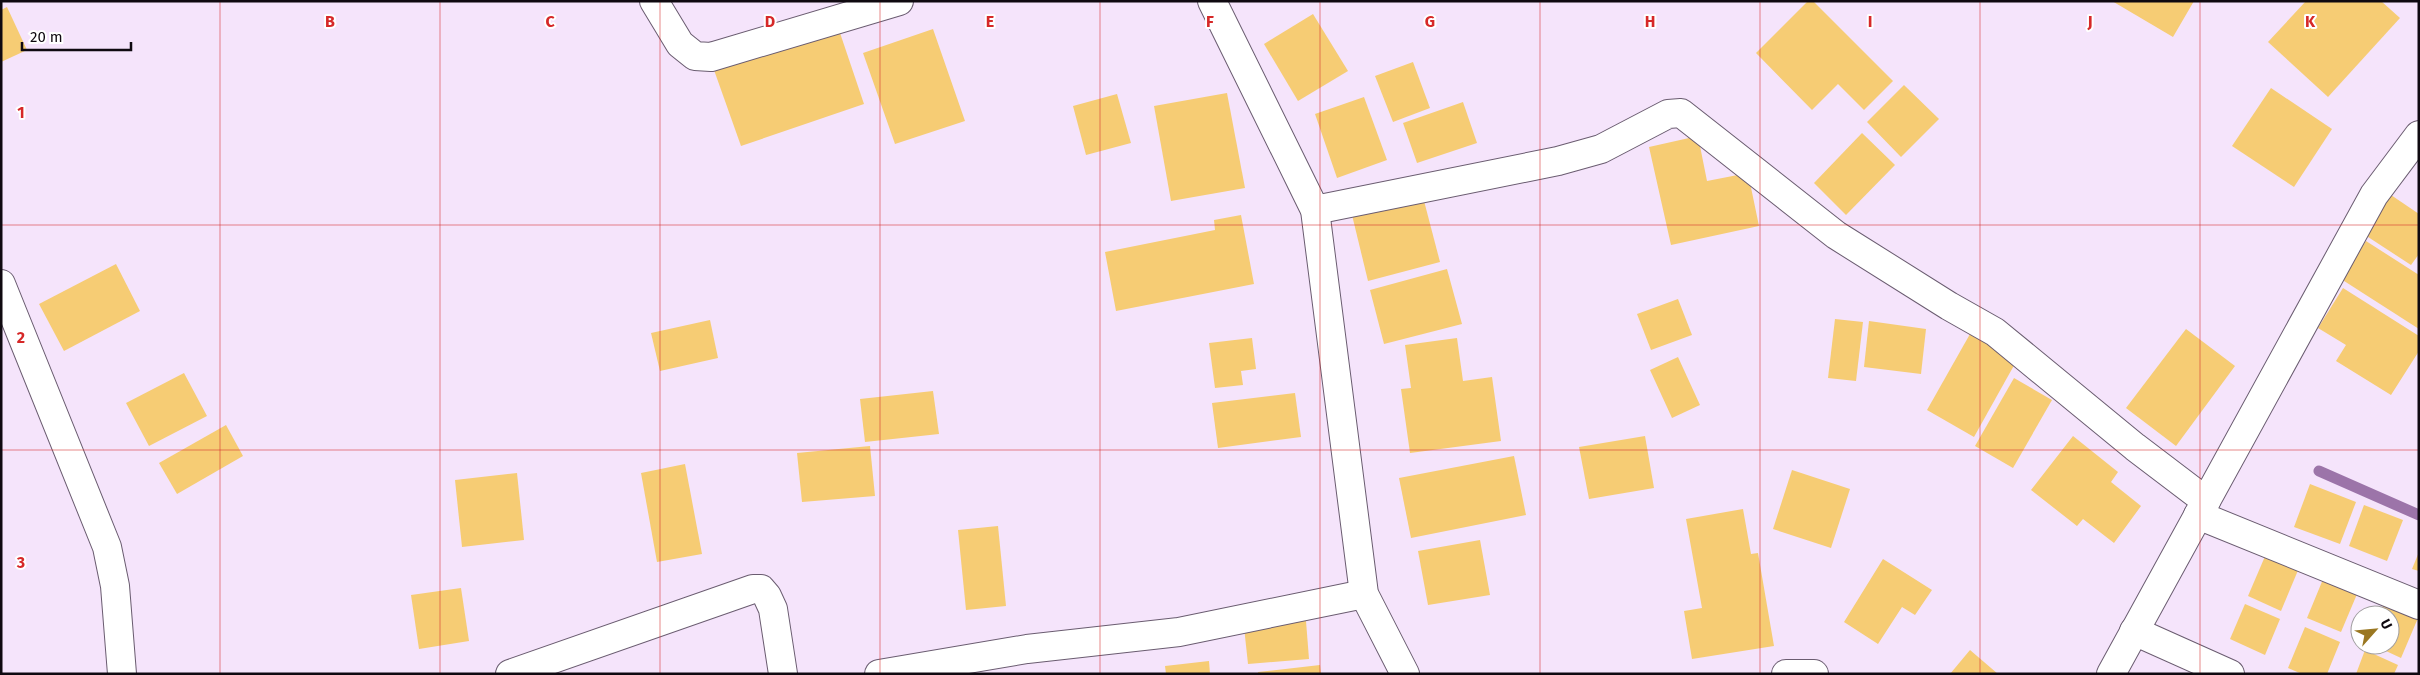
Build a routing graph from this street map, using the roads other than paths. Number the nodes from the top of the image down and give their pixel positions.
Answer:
1 (654, 1) edge
2 (899, 1) edge
3 (1212, 1) edge
4 (2419, 135) edge
5 (1315, 210) junction
6 (1, 284) edge
7 (2202, 508) junction
8 (1364, 594) junction
9 (2419, 605) edge
10 (2134, 631) junction
11 (122, 674) edge
12 (510, 674) edge
13 (783, 674) edge
14 (879, 674) edge
15 (1405, 674) edge
16 (1786, 674) edge
17 (1814, 674) edge
18 (2110, 674) edge
19 (2230, 674) edge

1 - 2 street
3 - 5 street
4 - 7 street
5 - 7 street
5 - 8 street
6 - 11 street
7 - 9 street
7 - 10 street
8 - 14 street
8 - 15 street
10 - 18 street
10 - 19 street
12 - 13 street
16 - 17 street

